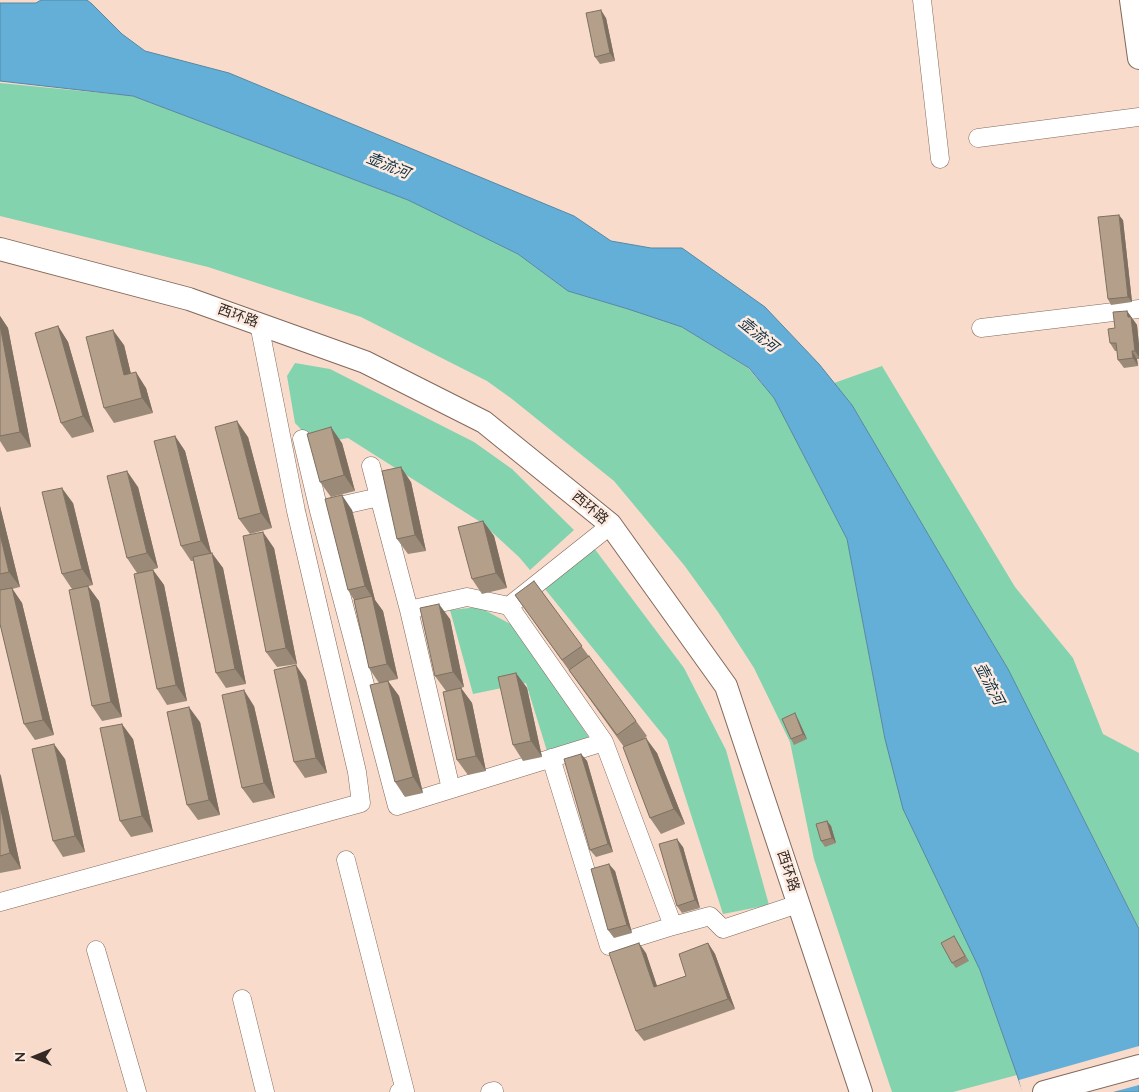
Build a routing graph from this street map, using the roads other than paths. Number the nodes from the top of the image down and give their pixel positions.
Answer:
1 (922, 0) edge
2 (1131, 0) edge
3 (1139, 58) edge
4 (1139, 117) edge
5 (978, 138) dead end
6 (940, 159) dead end
7 (0, 250) edge
8 (1139, 309) edge
9 (259, 324) junction
10 (981, 328) dead end
11 (302, 439) dead end
12 (371, 466) dead end
13 (379, 497) junction
14 (296, 511) junction
15 (319, 511) junction
16 (611, 526) junction
17 (509, 606) junction
18 (409, 610) junction
19 (604, 742) junction
20 (551, 758) junction
21 (451, 789) junction
22 (346, 860) dead end
23 (0, 902) edge
24 (798, 904) junction
25 (673, 926) junction
26 (96, 950) dead end
27 (242, 999) dead end
28 (1139, 1066) edge
29 (137, 1092) edge
30 (265, 1092) edge
31 (399, 1092) edge
32 (861, 1092) edge
33 (1044, 1092) edge

1 - 6 street
2 - 3 main road
4 - 5 street
7 - 9 main road, 西环路
8 - 10 street
9 - 14 street
9 - 16 main road, 西环路
11 - 15 street
12 - 13 street
13 - 15 street
13 - 18 street
14 - 15 street
14 - 23 street
15 - 21 street
16 - 17 street
16 - 24 main road, 西环路
17 - 18 street
17 - 19 street
18 - 21 street
19 - 20 street
19 - 25 street
20 - 21 street
20 - 25 street
22 - 31 street
24 - 25 street
24 - 32 main road, 西环路
26 - 29 street
27 - 30 street
28 - 33 main road

